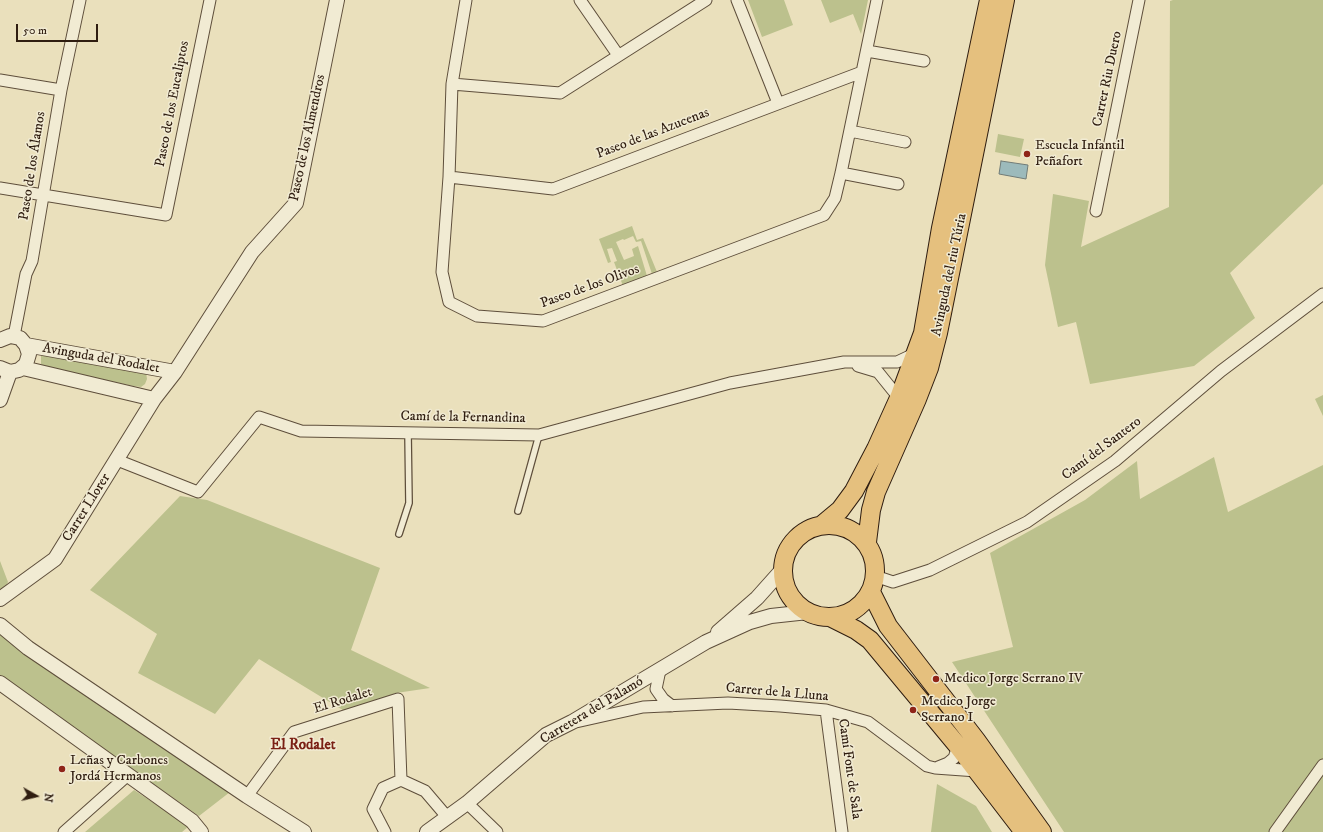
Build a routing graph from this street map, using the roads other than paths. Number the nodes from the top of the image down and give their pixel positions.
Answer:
1 (80, 0) edge
2 (210, 0) edge
3 (337, 0) edge
4 (466, 0) edge
5 (580, 0) edge
6 (706, 0) edge
7 (737, 0) edge
8 (877, 0) edge
9 (989, 0) edge
10 (1005, 0) edge
11 (1139, 0) edge
12 (867, 51) junction
13 (618, 55) junction
14 (924, 61) dead end
15 (862, 72) junction
16 (0, 80) edge
17 (452, 84) junction
18 (61, 90) junction
19 (778, 102) junction
20 (850, 131) junction
21 (905, 142) dead end
22 (841, 173) junction
23 (449, 177) junction
24 (898, 184) dead end
25 (0, 188) edge
26 (44, 195) junction
27 (1096, 211) dead end
28 (1323, 294) edge
29 (5, 337) edge
30 (26, 345) junction
31 (916, 353) junction
32 (844, 362) junction
33 (7, 369) edge
34 (175, 372) junction
35 (899, 398) junction
36 (154, 399) junction
37 (0, 400) edge
38 (408, 432) junction
39 (539, 435) junction
40 (117, 460) junction
41 (518, 511) dead end
42 (822, 525) junction
43 (399, 534) dead end
44 (867, 542) junction
45 (782, 570) junction
46 (873, 584) junction
47 (0, 599) edge
48 (808, 612) junction
49 (832, 618) junction
50 (0, 626) edge
51 (706, 642) junction
52 (660, 670) junction
53 (0, 683) edge
54 (672, 706) junction
55 (826, 710) junction
56 (572, 722) junction
57 (958, 746) junction
58 (1323, 765) edge
59 (935, 768) junction
60 (977, 771) junction
61 (128, 775) junction
62 (401, 780) junction
63 (247, 796) junction
64 (467, 803) junction
65 (448, 818) junction
66 (288, 828) edge
67 (429, 831) edge
68 (64, 832) edge
69 (201, 832) edge
70 (304, 832) edge
71 (385, 832) edge
72 (496, 832) edge
73 (842, 832) edge
74 (1024, 832) edge
75 (1042, 832) edge
76 (1275, 832) edge

1 - 18 street, Paseo de los Álamos
2 - 26 street, Paseo de los Eucaliptos
3 - 34 street, Paseo de los Almendros
4 - 17 street, Paseo de los Olivos
5 - 13 street
6 - 13 street
7 - 19 street
8 - 12 street, Paseo de los Olivos
9 - 31 main road, Avinguda del riu Túria
10 - 44 main road, Avinguda del riu Túria
11 - 27 street, Carrer Riu Duero
12 - 14 street
12 - 15 street, Paseo de los Olivos
13 - 17 street
15 - 19 street, Paseo de las Azucenas
15 - 20 street, Paseo de los Olivos
16 - 18 street
17 - 23 street, Paseo de los Olivos
18 - 26 street, Paseo de los Álamos
19 - 23 street, Paseo de las Azucenas
20 - 21 street
20 - 22 street, Paseo de los Olivos
22 - 23 street, Paseo de los Olivos
22 - 24 street
25 - 26 street
26 - 29 street, Paseo de los Álamos
28 - 46 street, Camí del Santero
29 - 30 street
30 - 33 street
30 - 34 street, Avinguda del Rodalet
31 - 32 street, Camí de la Fernandina
31 - 35 main road, Avinguda del riu Túria
32 - 35 street
32 - 39 street, Camí de la Fernandina
33 - 36 street, Avinguda del Rodalet
33 - 37 street
34 - 36 street, Paseo de los Almendros
35 - 42 main road, Avinguda del riu Túria
36 - 40 street, Carrer Llorer
38 - 39 street, Camí de la Fernandina
38 - 40 street, Camí de la Fernandina
38 - 43 lane
39 - 41 lane
40 - 47 street, Carrer Llorer
42 - 44 main road
42 - 45 main road
44 - 46 main road
45 - 48 main road
45 - 51 street, Carretera del Palamó
46 - 49 main road
46 - 75 main road
48 - 49 main road
48 - 51 street, Carretera del Palamó
49 - 57 main road
50 - 63 street
51 - 52 street, Carretera del Palamó
52 - 54 street
52 - 56 street, Carretera del Palamó
53 - 61 street
54 - 55 street, Carrer de la Lluna
54 - 56 street, Carrer de la Lluna
55 - 59 street, Carrer de la Lluna
55 - 73 street, Camí Font de Sala
56 - 64 street, Carretera del Palamó
57 - 59 street
57 - 60 main road
58 - 76 street
59 - 60 street
60 - 74 main road
61 - 68 street
61 - 69 street
62 - 63 street, El Rodalet
62 - 65 street
62 - 71 street
63 - 66 street
64 - 65 street, Carretera del Palamó
64 - 72 street
65 - 67 street, Carretera del Palamó
66 - 70 street

